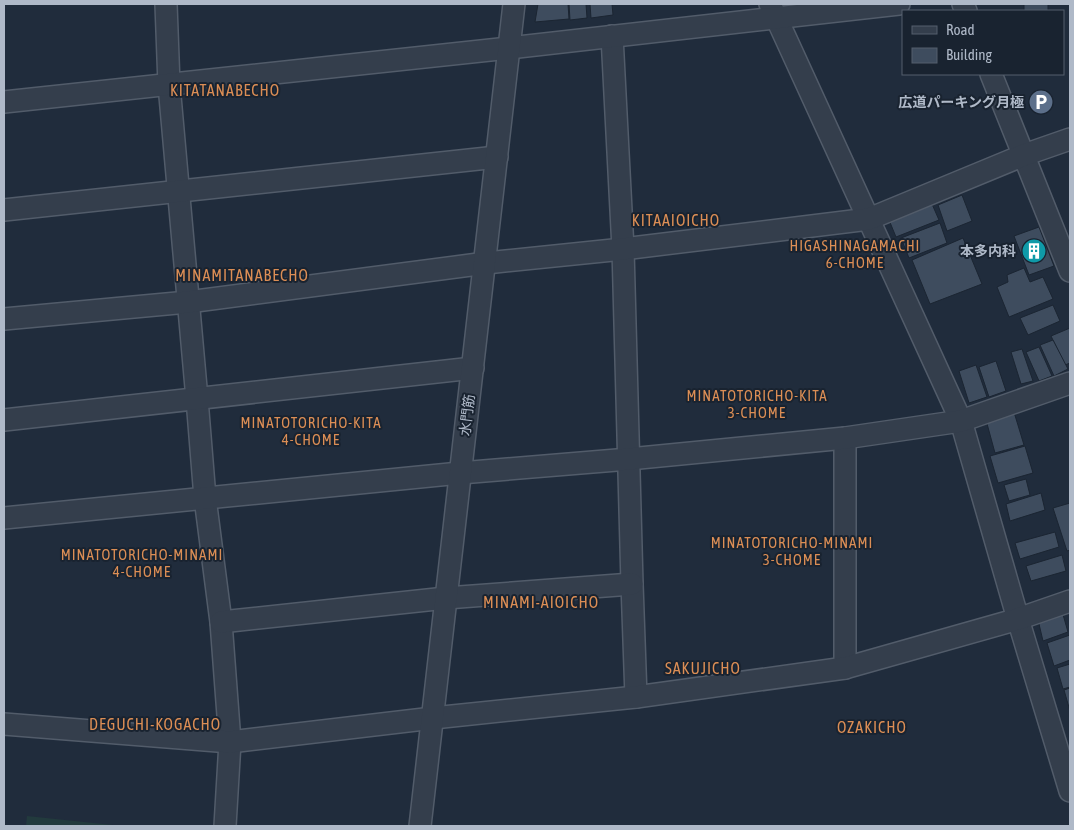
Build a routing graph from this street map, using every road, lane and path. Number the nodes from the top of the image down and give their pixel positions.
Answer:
1 (166, 4) edge
2 (514, 4) edge
3 (899, 4) edge
4 (773, 10) edge
5 (612, 36) junction
6 (509, 48) junction
7 (991, 75) edge
8 (170, 85) junction
9 (4, 102) edge
10 (1070, 139) edge
11 (1024, 155) junction
12 (498, 157) junction
13 (179, 192) junction
14 (4, 210) edge
15 (870, 219) junction
16 (623, 249) junction
17 (486, 263) junction
18 (1070, 270) edge
19 (188, 302) junction
20 (4, 319) edge
21 (473, 368) junction
22 (1070, 383) edge
23 (197, 399) junction
24 (4, 420) edge
25 (962, 421) junction
26 (845, 438) junction
27 (629, 459) junction
28 (460, 473) junction
29 (205, 498) junction
30 (4, 518) edge
31 (632, 584) junction
32 (446, 598) junction
33 (1070, 601) edge
34 (1018, 619) junction
35 (221, 622) junction
36 (845, 668) junction
37 (636, 696) junction
38 (433, 718) junction
39 (4, 724) edge
40 (230, 742) junction
41 (1070, 791) edge
42 (225, 826) edge
43 (420, 826) edge

1 - 8 street
2 - 6 street, 水門筋
3 - 4 street
4 - 5 street
4 - 15 street
5 - 6 street
5 - 16 street
6 - 8 street
6 - 12 street, 水門筋
7 - 11 street
8 - 9 street
8 - 13 street
10 - 11 street
11 - 15 street
11 - 18 street
12 - 13 street
12 - 17 street, 水門筋
13 - 14 street
13 - 19 street
15 - 16 street
15 - 25 street
16 - 17 street
16 - 27 street
17 - 19 street
17 - 21 street, 水門筋
19 - 20 street
19 - 23 street
21 - 23 street
21 - 28 street, 水門筋
22 - 25 street
23 - 24 street
23 - 29 street
25 - 26 street
25 - 34 street
26 - 27 street
26 - 36 street
27 - 28 street
27 - 31 street
28 - 29 street
28 - 32 street, 水門筋
29 - 30 street
29 - 35 street
31 - 32 street
31 - 37 street
32 - 35 street
32 - 38 street, 水門筋
33 - 34 street
34 - 36 street
34 - 41 street
35 - 40 street
36 - 37 street
37 - 38 street
38 - 40 street
38 - 43 street, 水門筋
39 - 40 street
40 - 42 street

